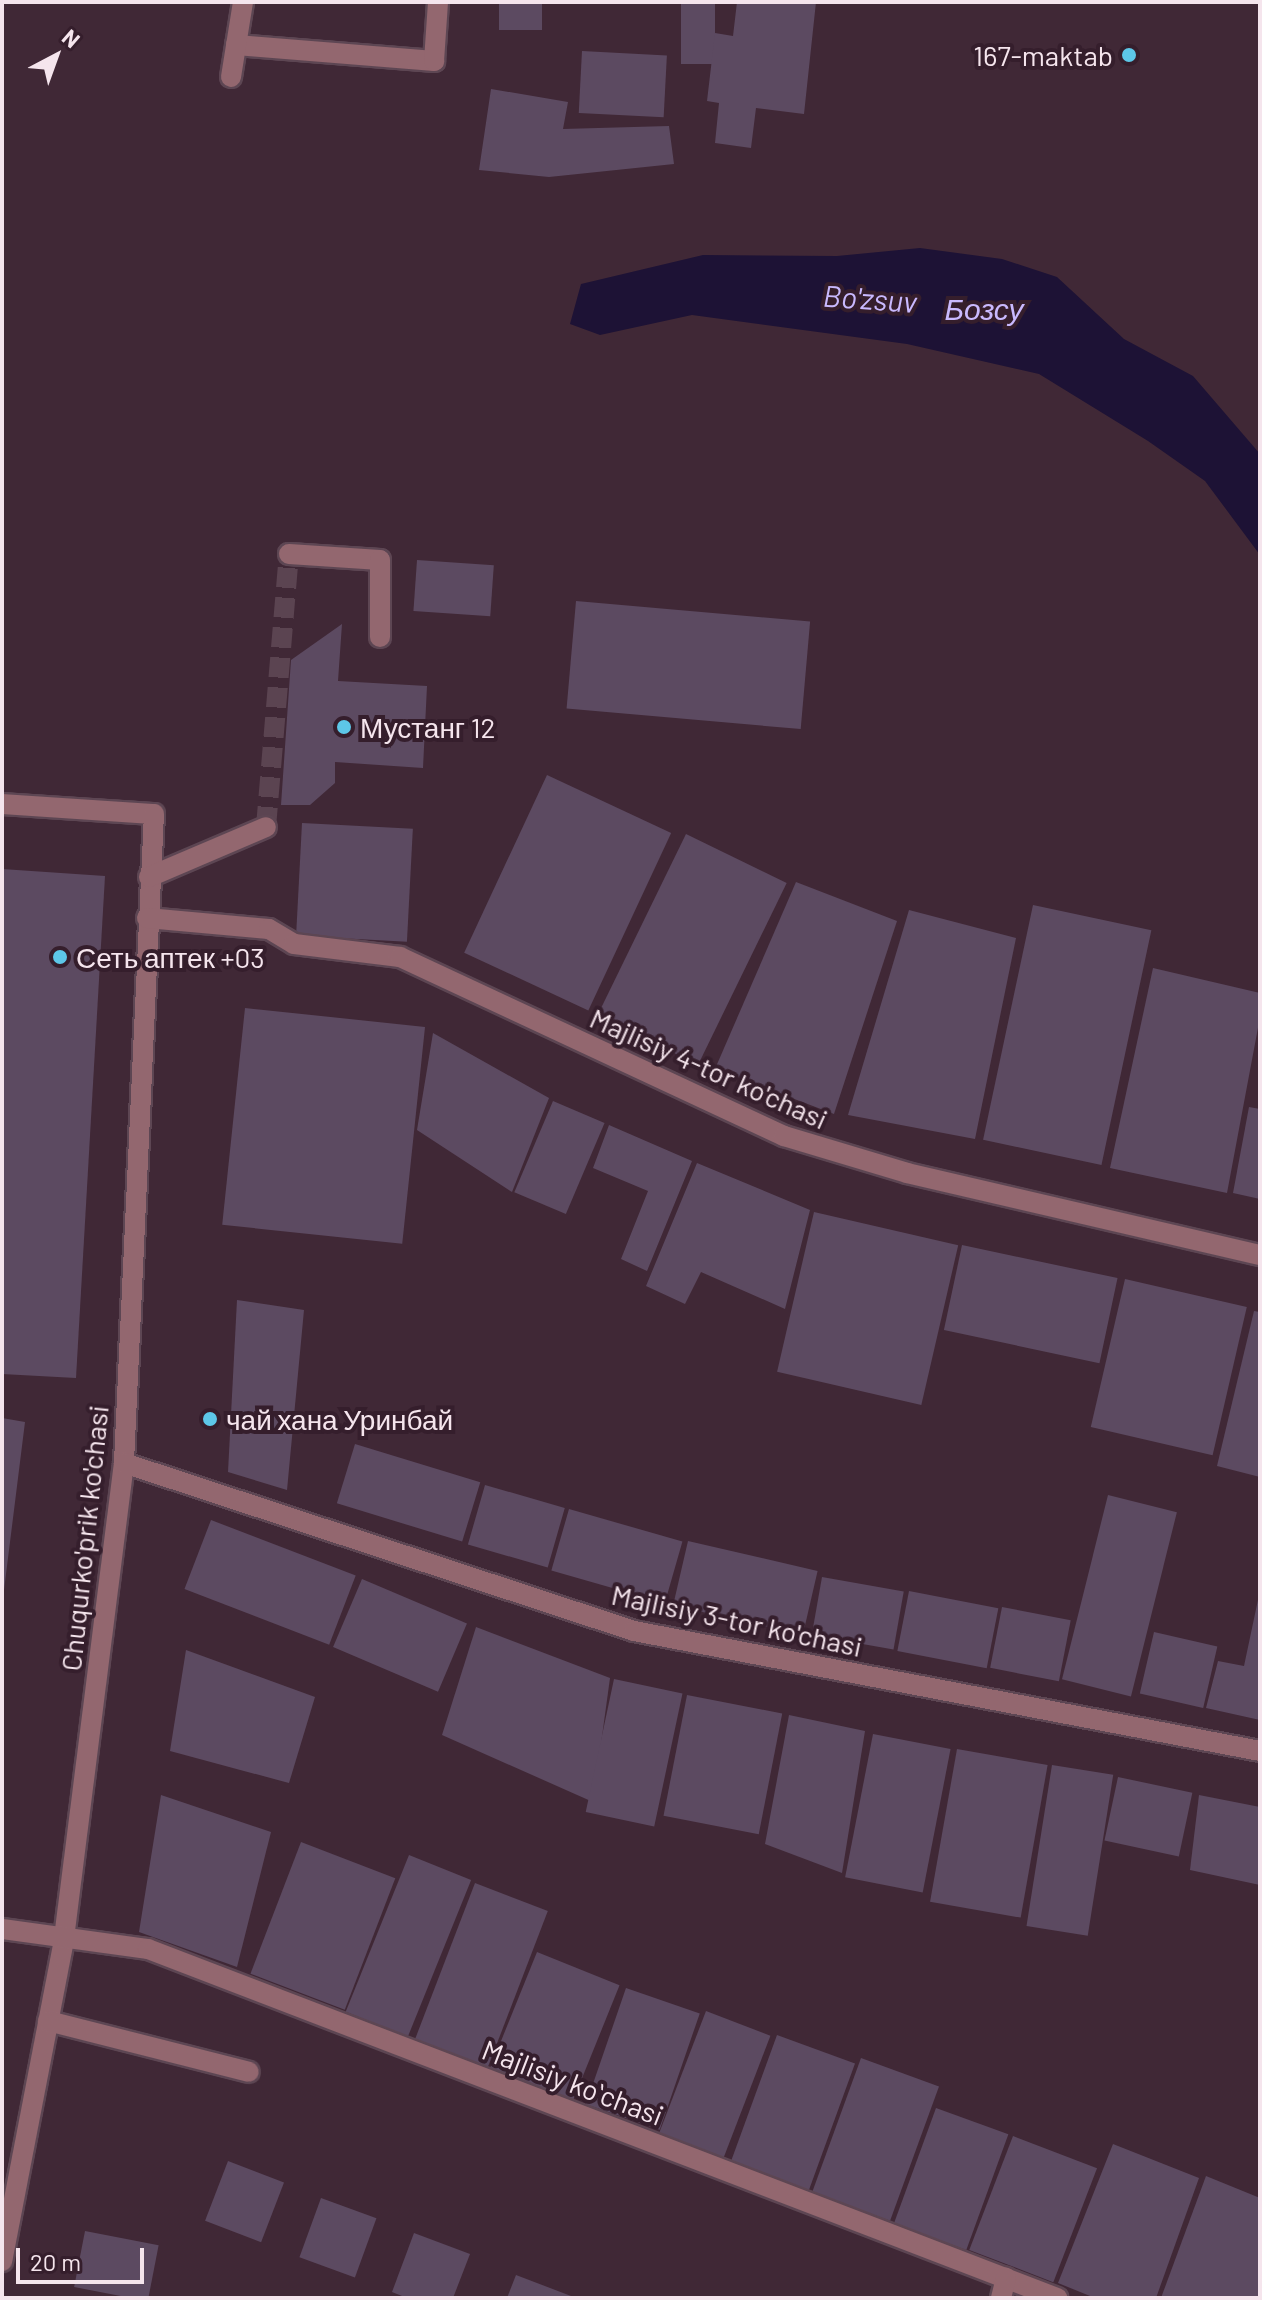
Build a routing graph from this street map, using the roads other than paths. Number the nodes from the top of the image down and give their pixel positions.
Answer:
1 (243, 2) edge
2 (438, 2) edge
3 (236, 45) junction
4 (231, 77) dead end
5 (289, 554) dead end
6 (380, 637) dead end
7 (2, 804) edge
8 (266, 827) dead end
9 (149, 877) junction
10 (147, 918) junction
11 (1260, 1255) edge
12 (124, 1463) junction
13 (1260, 1751) edge
14 (2, 1929) edge
15 (64, 1940) junction
16 (48, 2021) junction
17 (249, 2072) dead end
18 (2, 2261) edge
19 (1004, 2288) edge
20 (1057, 2298) edge

1 - 3 street
2 - 3 street
3 - 4 street
5 - 6 street
7 - 9 street, Chuqurko'prik ko'chasi
8 - 9 street
9 - 10 street, Chuqurko'prik ko'chasi
10 - 11 street, Majlisiy 4-tor ko'chasi
10 - 12 street, Chuqurko'prik ko'chasi
12 - 13 street, Majlisiy 3-tor ko'chasi
12 - 15 street, Chuqurko'prik ko'chasi
14 - 15 street, Majlisiy koʻchasi
15 - 16 street, Chuqurko'prik ko'chasi
15 - 19 street, Majlisiy koʻchasi
16 - 17 street
16 - 18 street, Chuqurko'prik ko'chasi
19 - 20 street, Majlisiy koʻchasi

